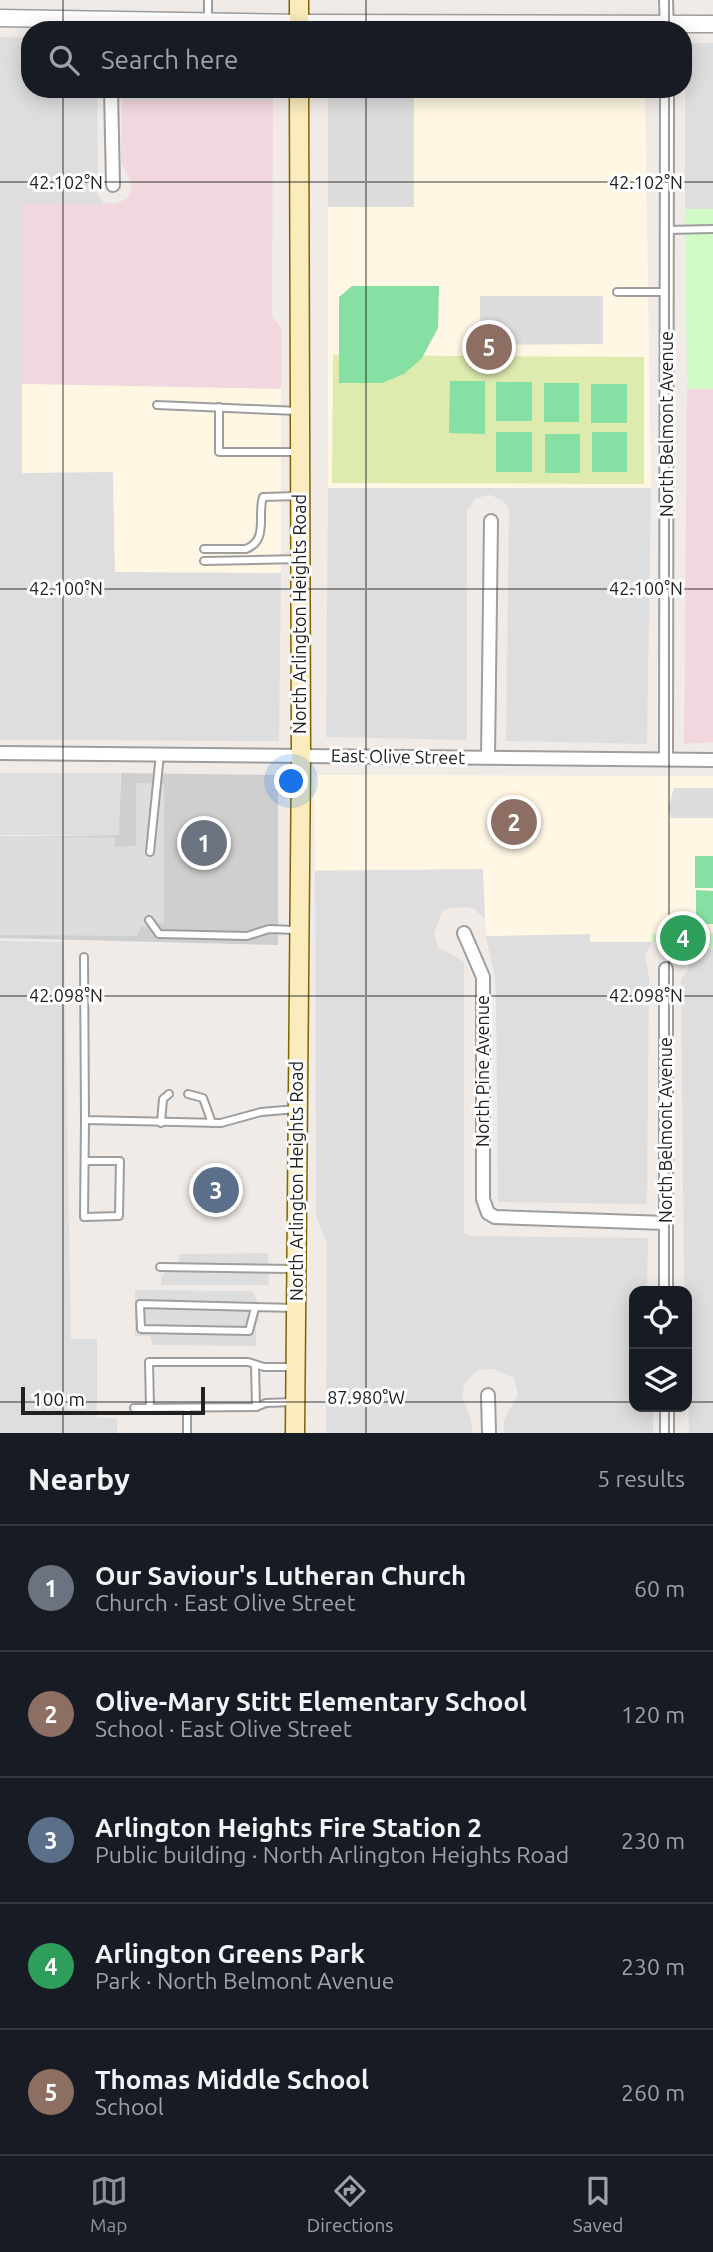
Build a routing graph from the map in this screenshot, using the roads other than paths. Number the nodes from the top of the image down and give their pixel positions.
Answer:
1 (208, 0) edge
2 (299, 0) edge
3 (666, 0) edge
4 (0, 18) edge
5 (47, 21) edge
6 (208, 21) edge
7 (299, 21) edge
8 (666, 21) edge
9 (713, 24) edge
10 (692, 25) edge
11 (111, 98) edge
12 (299, 98) edge
13 (667, 98) edge
14 (113, 186) dead end
15 (713, 229) edge
16 (667, 230) junction
17 (617, 292) dead end
18 (667, 292) junction
19 (157, 405) dead end
20 (219, 407) junction
21 (300, 411) junction
22 (300, 452) junction
23 (300, 496) junction
24 (491, 521) dead end
25 (204, 549) dead end
26 (300, 559) junction
27 (204, 561) dead end
28 (0, 753) edge
29 (160, 754) junction
30 (301, 756) junction
31 (488, 757) junction
32 (666, 759) junction
33 (713, 760) edge
34 (150, 852) dead end
35 (149, 920) dead end
36 (299, 930) junction
37 (464, 933) dead end
38 (84, 957) dead end
39 (666, 968) dead end
40 (169, 1094) dead end
41 (188, 1094) dead end
42 (298, 1109) junction
43 (85, 1120) junction
44 (161, 1123) junction
45 (212, 1123) junction
46 (85, 1161) junction
47 (666, 1223) junction
48 (160, 1267) dead end
49 (296, 1269) junction
50 (666, 1286) edge
51 (255, 1308) junction
52 (296, 1308) junction
53 (255, 1365) junction
54 (296, 1367) junction
55 (488, 1395) dead end
56 (295, 1402) junction
57 (256, 1407) junction
58 (134, 1408) dead end
59 (150, 1408) junction
60 (187, 1408) junction
61 (667, 1412) edge
62 (187, 1433) edge
63 (295, 1433) edge
64 (489, 1433) edge
65 (667, 1433) edge

1 - 6 lane
2 - 7 main road
3 - 8 street
4 - 5 street
9 - 10 street
11 - 14 street
12 - 21 main road, North Arlington Heights Road
13 - 16 street, North Belmont Avenue
15 - 16 lane
16 - 18 street, North Belmont Avenue
17 - 18 lane
18 - 32 street, North Belmont Avenue
19 - 20 lane
20 - 21 lane
20 - 22 lane
21 - 22 main road, North Arlington Heights Road
22 - 23 main road, North Arlington Heights Road
23 - 25 lane
23 - 26 main road, North Arlington Heights Road
24 - 31 street
26 - 27 lane
26 - 30 main road, North Arlington Heights Road
28 - 29 street, East Olive Street
29 - 30 street, East Olive Street
29 - 34 lane
30 - 31 street, East Olive Street
30 - 36 main road, North Arlington Heights Road
31 - 32 street, East Olive Street
32 - 33 street, East Olive Street
35 - 36 lane
36 - 42 main road, North Arlington Heights Road
37 - 47 street, North Pine Avenue
38 - 43 lane
39 - 47 street, North Belmont Avenue
40 - 44 lane
41 - 45 lane
42 - 45 lane
42 - 49 main road, North Arlington Heights Road
43 - 44 lane
43 - 46 lane
44 - 45 lane
46 - 46 lane
47 - 50 street, North Belmont Avenue
48 - 49 lane
49 - 52 main road, North Arlington Heights Road
51 - 51 lane
51 - 52 lane
52 - 54 main road, North Arlington Heights Road
53 - 54 lane
53 - 57 lane
53 - 59 lane
54 - 56 main road, North Arlington Heights Road
55 - 64 street
56 - 57 lane
56 - 63 main road, North Arlington Heights Road
57 - 60 lane
58 - 59 lane
59 - 60 lane
60 - 62 lane
61 - 65 street

